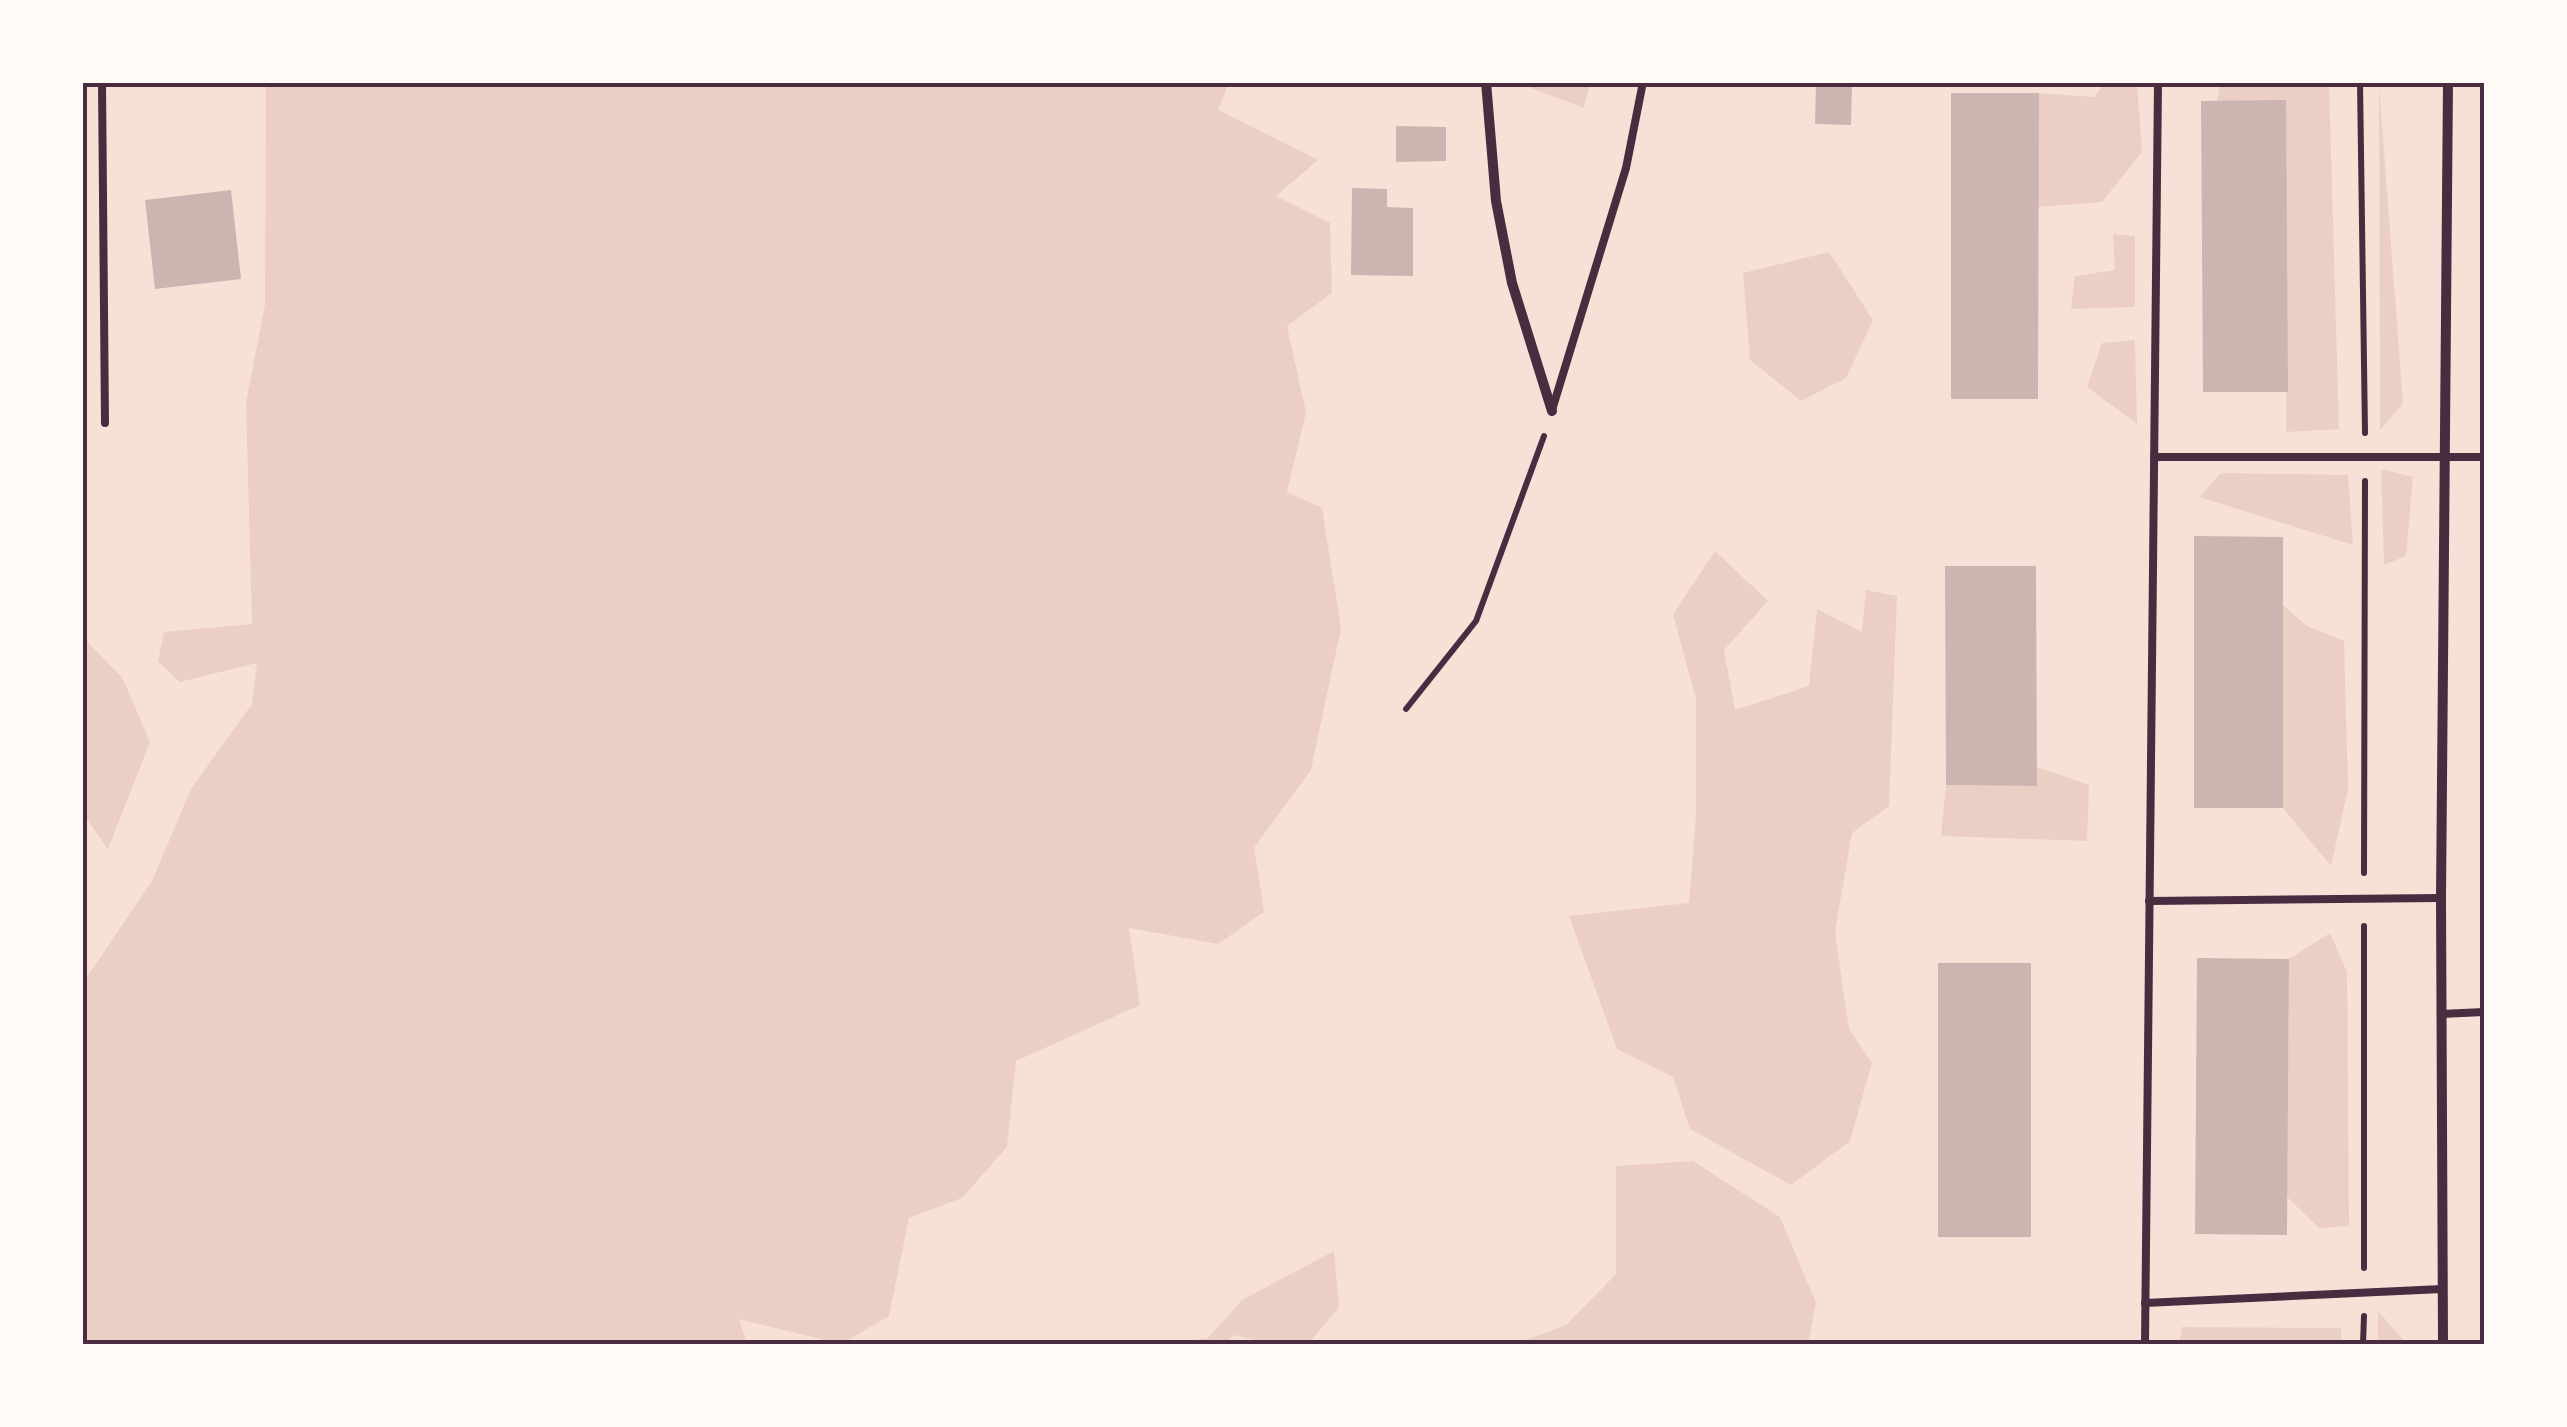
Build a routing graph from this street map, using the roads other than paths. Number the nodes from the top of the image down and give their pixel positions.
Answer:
1 (102, 82) edge
2 (1486, 82) edge
3 (1643, 82) edge
4 (2158, 82) edge
5 (2448, 82) edge
6 (1552, 412) joint
7 (105, 423) dead end
8 (2446, 456) junction
9 (2484, 456) edge
10 (2154, 457) junction
11 (2441, 898) junction
12 (2149, 901) junction
13 (2484, 1012) edge
14 (2441, 1014) junction
15 (2442, 1289) junction
16 (2145, 1303) junction
17 (2145, 1344) edge
18 (2442, 1344) edge

1 - 7 lane
2 - 6 street
3 - 6 lane
4 - 10 lane
5 - 8 street
8 - 9 lane
8 - 10 lane
8 - 11 street
10 - 12 lane
11 - 12 lane
11 - 14 street
12 - 16 lane
13 - 14 lane
14 - 15 street
15 - 16 lane
15 - 18 street
16 - 17 lane

